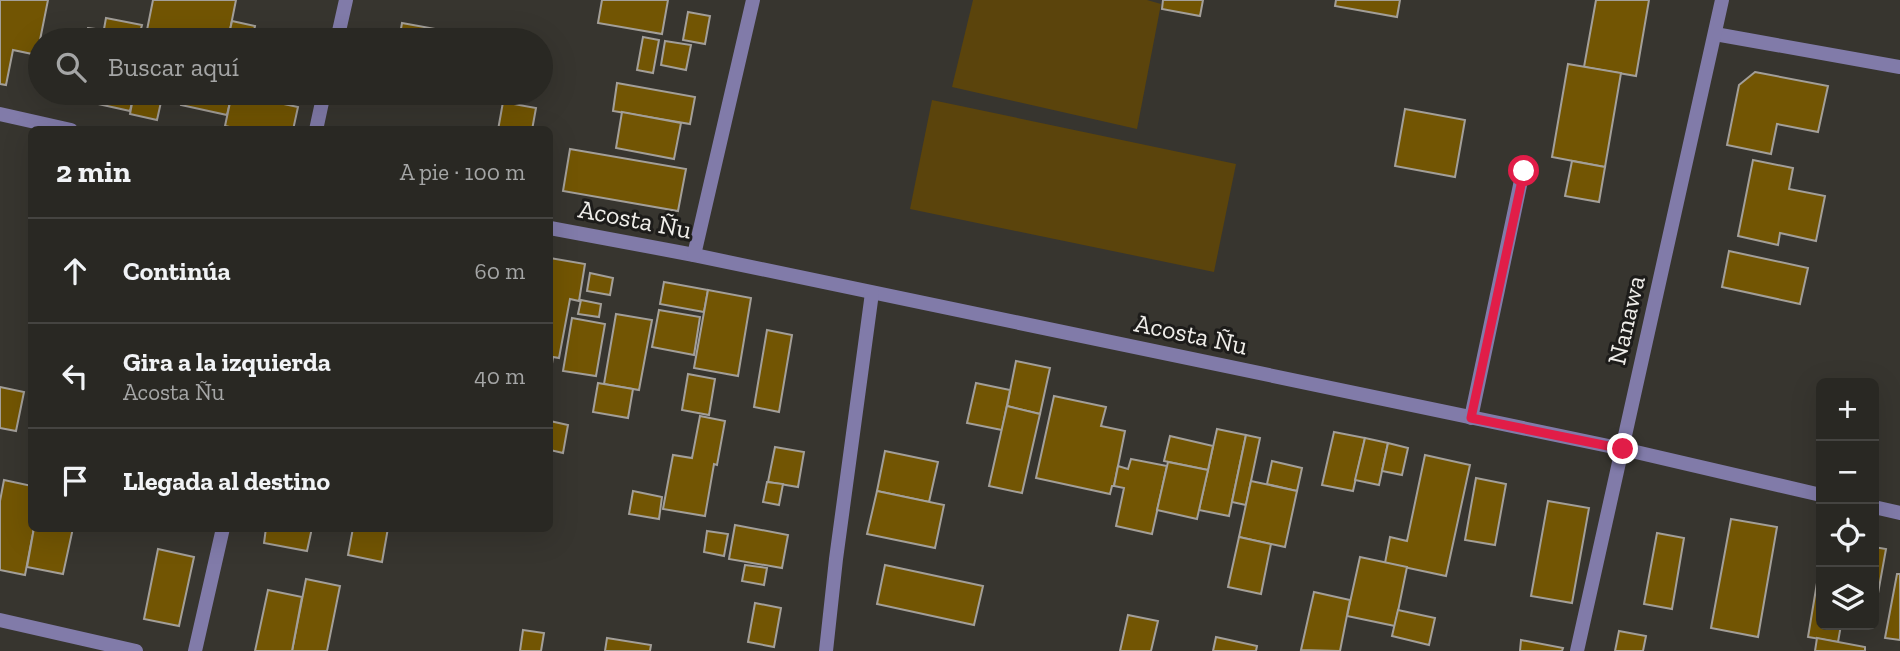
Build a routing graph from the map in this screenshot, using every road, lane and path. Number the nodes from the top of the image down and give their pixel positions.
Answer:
1 (346, 0) edge
2 (753, 0) edge
3 (1722, 0) edge
4 (340, 28) edge
5 (1715, 34) junction
6 (1900, 67) edge
7 (321, 105) edge
8 (0, 114) edge
9 (53, 126) edge
10 (317, 126) edge
11 (1524, 171) dead end
12 (553, 229) edge
13 (694, 255) junction
14 (872, 293) junction
15 (1471, 418) junction
16 (1623, 449) junction
17 (1816, 494) edge
18 (1879, 508) edge
19 (1900, 513) edge
20 (222, 532) edge
21 (0, 620) edge
22 (136, 651) edge
23 (195, 651) edge
24 (825, 651) edge
25 (1577, 651) edge

1 - 4 street
2 - 13 street
3 - 5 street, Nanawa
5 - 6 street
5 - 16 street, Nanawa
7 - 10 street
8 - 9 street
11 - 15 street
12 - 13 street, Acosta Ñu
13 - 14 street, Acosta Ñu
14 - 15 street, Acosta Ñu
14 - 24 street
15 - 16 street, Acosta Ñu
16 - 17 street, Acosta Ñu
16 - 25 street, Nanawa
18 - 19 street
20 - 23 street
21 - 22 street

